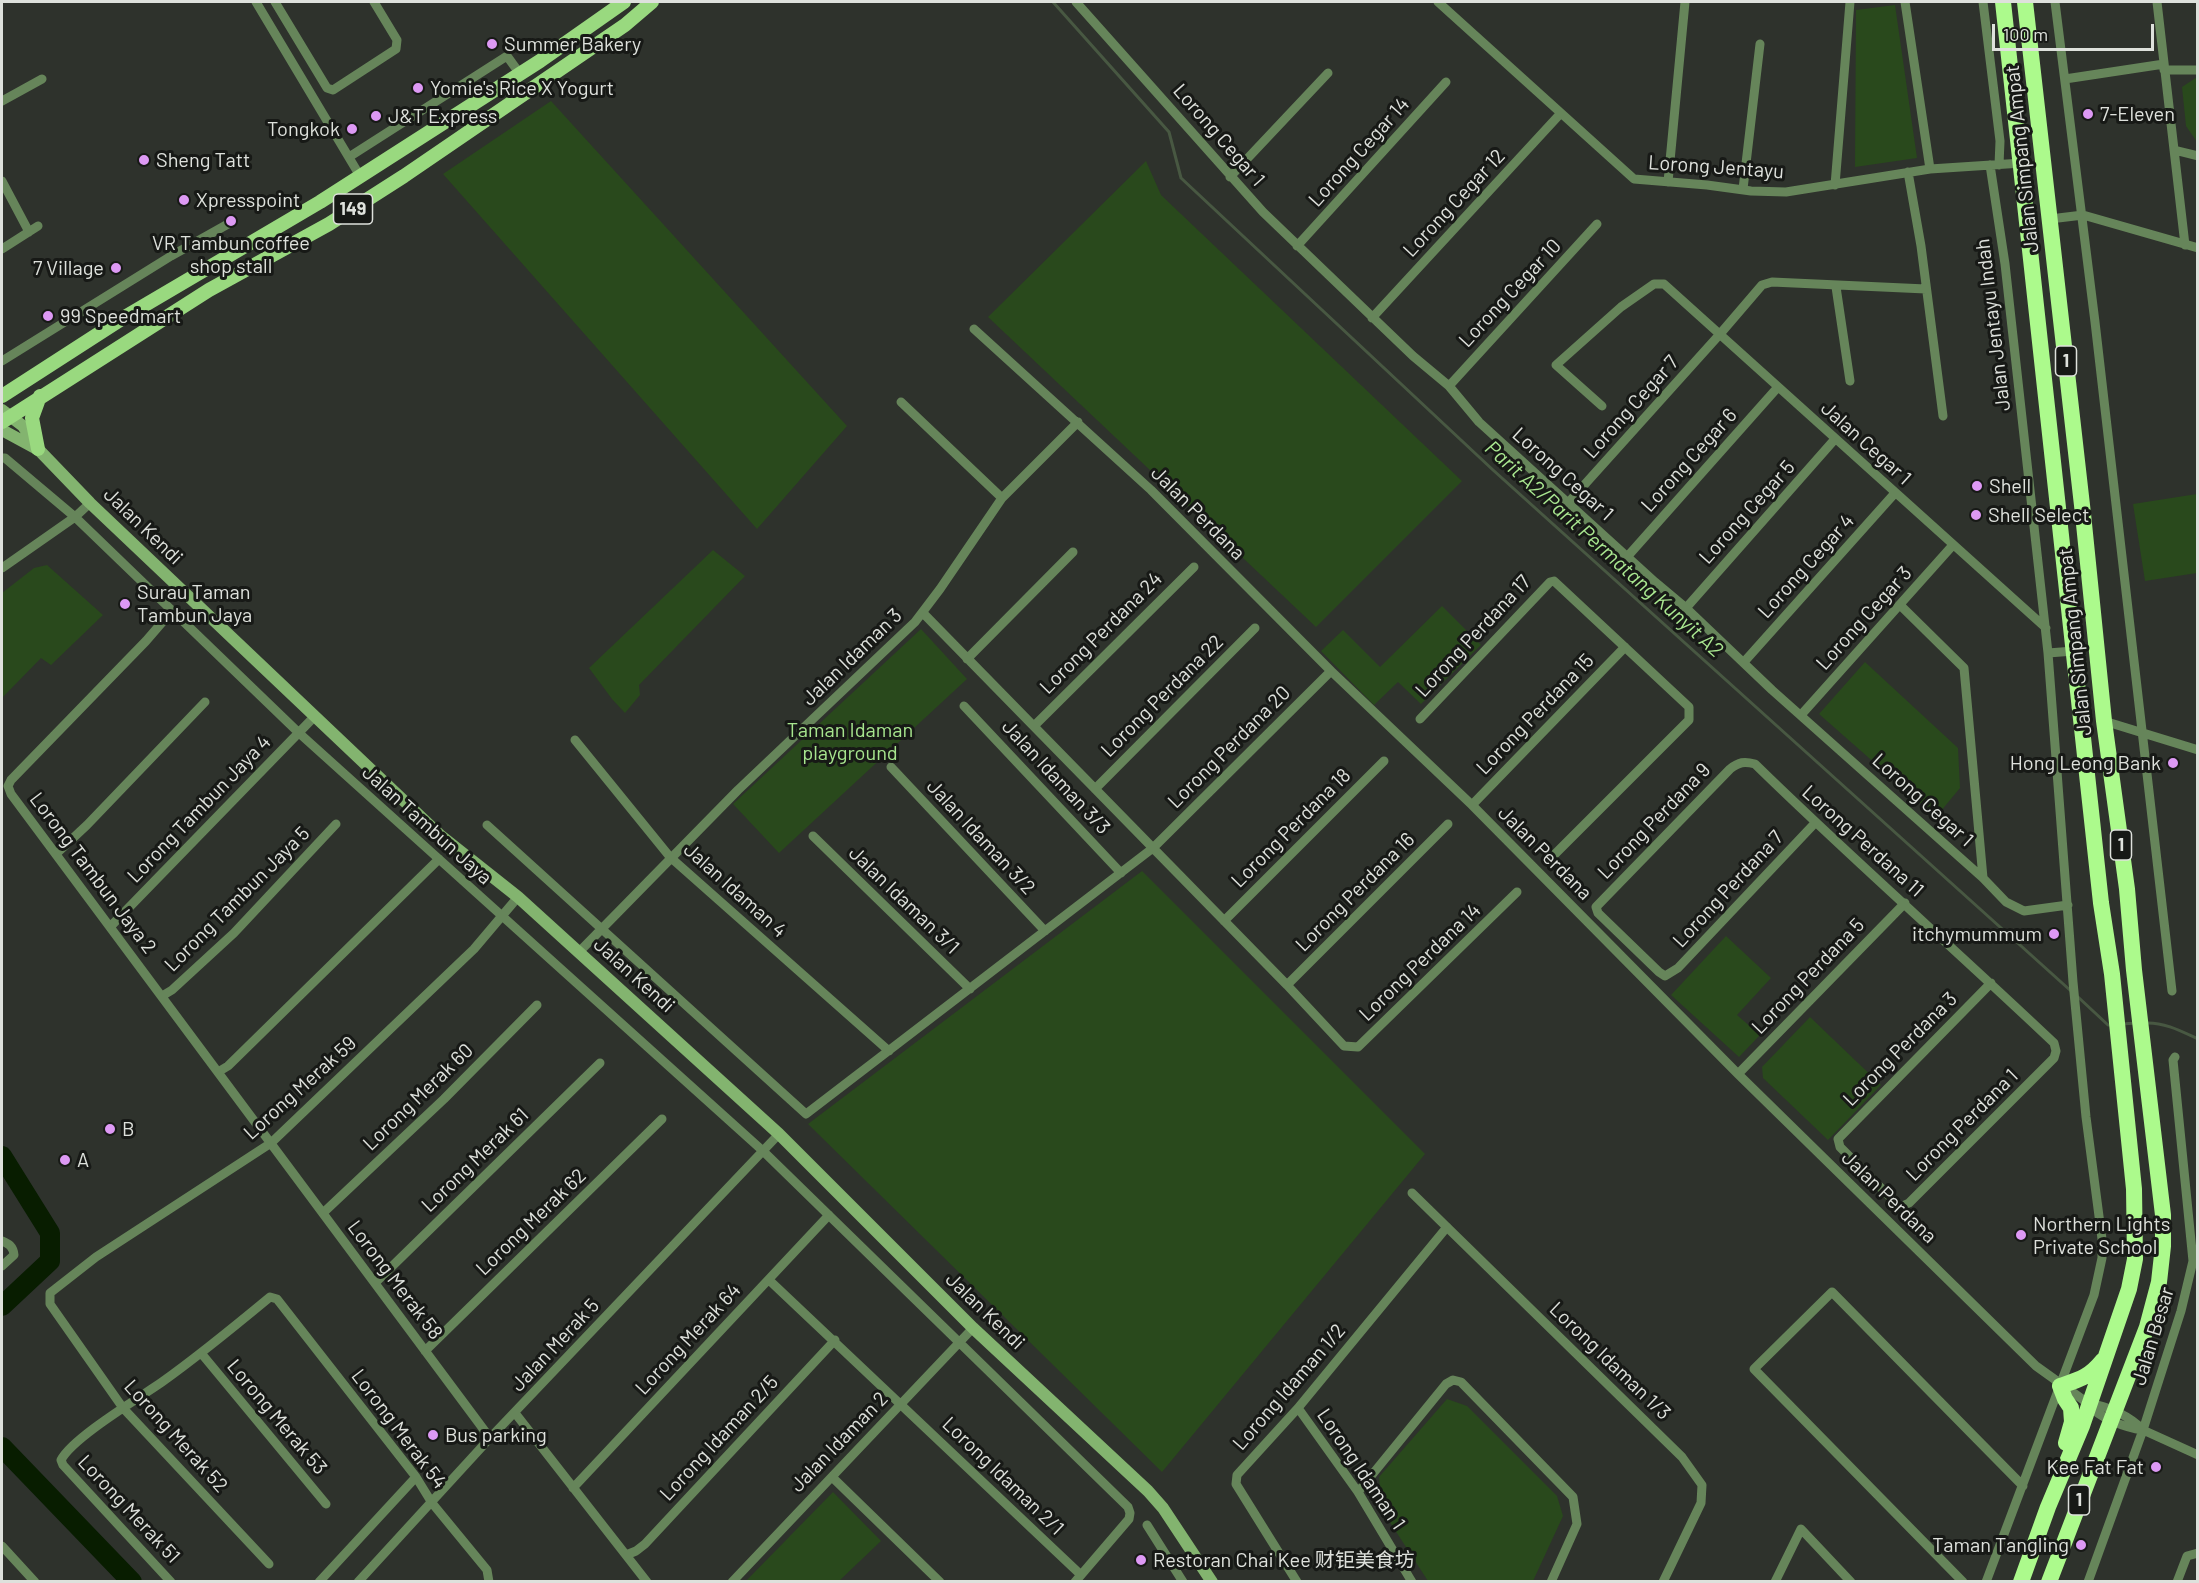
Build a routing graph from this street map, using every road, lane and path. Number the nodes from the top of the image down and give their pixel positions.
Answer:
1 (256, 2) edge
2 (275, 2) edge
3 (374, 2) edge
4 (624, 2) edge
5 (652, 2) edge
6 (1076, 2) edge
7 (1685, 2) edge
8 (1850, 2) edge
9 (1905, 2) edge
10 (1983, 2) edge
11 (2003, 2) edge
12 (2025, 2) edge
13 (2055, 2) edge
14 (2157, 2) edge
15 (1445, 4) edge
16 (1760, 44) dead end
17 (2164, 67) junction
18 (2198, 70) edge
19 (1328, 73) dead end
20 (520, 74) junction
21 (42, 79) dead end
22 (2065, 79) junction
23 (1446, 82) dead end
24 (2, 101) edge
25 (1561, 113) junction
26 (2174, 150) junction
27 (2198, 156) edge
28 (349, 157) junction
29 (2022, 163) junction
30 (1995, 165) junction
31 (1929, 169) junction
32 (1908, 172) junction
33 (360, 176) junction
34 (1230, 177) junction
35 (2, 181) edge
36 (1668, 182) junction
37 (1835, 185) junction
38 (1743, 189) junction
39 (2083, 215) junction
40 (2050, 219) junction
41 (228, 224) dead end
42 (1598, 224) dead end
43 (38, 226) dead end
44 (28, 232) junction
45 (2185, 245) junction
46 (1297, 246) junction
47 (2198, 248) edge
48 (2, 249) edge
49 (1836, 286) junction
50 (1926, 290) junction
51 (1372, 318) junction
52 (974, 329) dead end
53 (1720, 334) junction
54 (2, 362) edge
55 (1850, 381) dead end
56 (1449, 386) junction
57 (1778, 387) junction
58 (2, 396) edge
59 (40, 396) junction
60 (901, 402) dead end
61 (1602, 406) dead end
62 (4, 416) edge
63 (1943, 416) dead end
64 (1078, 422) junction
65 (2, 430) edge
66 (1835, 439) junction
67 (2026, 446) joint
68 (38, 449) junction
69 (2, 458) edge
70 (1895, 492) junction
71 (1002, 498) junction
72 (90, 503) junction
73 (1568, 503) junction
74 (75, 517) junction
75 (1953, 545) junction
76 (1073, 552) dead end
77 (1627, 557) junction
78 (1194, 567) dead end
79 (2, 568) edge
80 (1900, 605) junction
81 (1686, 608) junction
82 (171, 612) junction
83 (923, 613) junction
84 (1255, 628) dead end
85 (2046, 628) junction
86 (1625, 647) junction
87 (2074, 651) junction
88 (2048, 653) junction
89 (968, 659) junction
90 (1744, 662) junction
91 (1331, 670) junction
92 (206, 702) dead end
93 (964, 706) dead end
94 (1801, 715) junction
95 (314, 717) junction
96 (1420, 719) dead end
97 (2104, 721) junction
98 (1034, 726) junction
99 (2144, 732) junction
100 (299, 733) junction
101 (574, 740) dead end
102 (2198, 750) edge
103 (1384, 761) dead end
104 (1746, 761) joint
105 (891, 767) dead end
106 (1095, 789) junction
107 (1472, 805) junction
108 (1815, 823) junction
109 (336, 824) dead end
110 (1448, 824) dead end
111 (487, 825) dead end
112 (813, 836) dead end
113 (1153, 848) junction
114 (56, 854) junction
115 (1554, 855) dead end
116 (670, 857) junction
117 (439, 858) junction
118 (1121, 873) junction
119 (1983, 878) junction
120 (1517, 892) dead end
121 (518, 897) junction
122 (1905, 903) junction
123 (2068, 905) junction
124 (502, 918) junction
125 (1224, 921) junction
126 (110, 927) junction
127 (601, 929) junction
128 (1045, 931) junction
129 (580, 951) junction
130 (1665, 976) joint
131 (1991, 983) junction
132 (1287, 985) junction
133 (970, 989) junction
134 (2172, 991) dead end
135 (162, 996) junction
136 (537, 1005) dead end
137 (889, 1051) junction
138 (2056, 1051) joint
139 (2175, 1057) dead end
140 (600, 1063) dead end
141 (218, 1072) junction
142 (1738, 1074) junction
143 (806, 1114) joint
144 (662, 1119) dead end
145 (779, 1134) junction
146 (271, 1143) junction
147 (1837, 1143) joint
148 (763, 1151) junction
149 (1412, 1193) dead end
150 (323, 1213) junction
151 (829, 1215) junction
152 (1447, 1227) junction
153 (2, 1241) edge
154 (2, 1266) edge
155 (769, 1280) junction
156 (375, 1283) junction
157 (50, 1293) joint
158 (973, 1328) junction
159 (835, 1340) junction
160 (960, 1343) junction
161 (425, 1351) junction
162 (201, 1353) junction
163 (2107, 1354) junction
164 (2060, 1386) junction
165 (901, 1404) junction
166 (2089, 1404) junction
167 (123, 1408) junction
168 (1298, 1408) junction
169 (515, 1413) junction
170 (2112, 1415) junction
171 (2143, 1430) junction
172 (490, 1438) junction
173 (2198, 1455) edge
174 (416, 1477) junction
175 (832, 1477) junction
176 (2022, 1486) junction
177 (573, 1488) junction
178 (1358, 1492) junction
179 (432, 1503) junction
180 (326, 1504) dead end
181 (2049, 1507) junction
182 (1147, 1525) dead end
183 (2, 1546) edge
184 (2198, 1553) edge
185 (626, 1555) junction
186 (269, 1564) dead end
187 (1078, 1578) edge
188 (35, 1581) edge
189 (171, 1581) edge
190 (319, 1581) edge
191 (358, 1581) edge
192 (489, 1581) edge
193 (646, 1581) edge
194 (732, 1581) edge
195 (940, 1581) edge
196 (1183, 1581) edge
197 (1212, 1581) edge
198 (1297, 1581) edge
199 (1412, 1581) edge
200 (1551, 1581) edge
201 (1663, 1581) edge
202 (1775, 1581) edge
203 (1851, 1581) edge
204 (1963, 1581) edge
205 (1986, 1581) edge
206 (2021, 1581) edge
207 (2049, 1581) edge
208 (2088, 1581) edge
209 (2177, 1581) edge

1 - 28 street
2 - 3 street
4 - 20 main road, 149
5 - 59 main road, 149
6 - 34 street, Lorong Cegar 1
7 - 36 street
8 - 37 street
9 - 31 street
10 - 30 street, Jalan Jentayu Indah
11 - 29 highway, Jalan Simpang Ampat / 1
12 - 40 highway, Jalan Simpang Ampat / 1
13 - 22 street
14 - 17 street
15 - 25 street, Lorong Jentayu
16 - 38 street
17 - 18 street
17 - 22 street
17 - 26 street
19 - 34 street
20 - 28 street
20 - 33 main road, 149
21 - 24 street
22 - 39 street
23 - 46 street, Lorong Cegar 14
25 - 36 street, Lorong Jentayu
25 - 51 street, Lorong Cegar 12
26 - 27 street
26 - 45 street
28 - 33 street
29 - 30 street, Lorong Jentayu
29 - 87 highway, Jalan Simpang Ampat / 1
30 - 31 street, Lorong Jentayu
30 - 67 street, Jalan Jentayu Indah
31 - 32 street, Lorong Jentayu
32 - 37 street, Lorong Jentayu
32 - 50 street
33 - 58 main road, 149
34 - 46 street, Lorong Cegar 1
35 - 44 street
36 - 38 street, Lorong Jentayu
37 - 38 street, Lorong Jentayu
39 - 40 street
39 - 45 street
39 - 99 street
40 - 97 highway, Jalan Simpang Ampat / 1
41 - 54 street
42 - 56 street, Lorong Cegar 10
43 - 44 street
44 - 48 street
45 - 47 street
46 - 51 street, Lorong Cegar 1
49 - 50 street
49 - 53 street, Lorong Cegar 7
49 - 55 street
50 - 63 street
51 - 56 street, Lorong Cegar 1
52 - 64 street, Jalan Perdana
53 - 57 street, Jalan Cegar 1
53 - 61 street, Jalan Cegar 1
53 - 73 street, Lorong Cegar 7
56 - 73 street, Lorong Cegar 1
57 - 66 street, Jalan Cegar 1
57 - 77 street, Lorong Cegar 6
59 - 62 main road, 149
59 - 68 main road
60 - 71 street
62 - 68 street, Jalan Kendi
64 - 71 street, Jalan Idaman 3
64 - 91 street, Jalan Perdana
65 - 68 street
66 - 70 street, Jalan Cegar 1
66 - 81 street, Lorong Cegar 5
67 - 85 street, Jalan Simpang Ampat
68 - 72 street, Jalan Kendi
69 - 74 street, Jalan Tambun Jaya
70 - 75 street, Jalan Cegar 1
70 - 90 street, Lorong Cegar 4
71 - 83 street, Jalan Idaman 3
72 - 74 street
72 - 95 street, Jalan Kendi
73 - 77 street, Lorong Cegar 1
74 - 79 street
74 - 82 street, Jalan Tambun Jaya
75 - 80 street, Lorong Cegar 3
75 - 85 street, Jalan Cegar 1
76 - 89 street
77 - 81 street, Lorong Cegar 1
78 - 98 street, Lorong Perdana 24
80 - 94 street, Lorong Cegar 3
80 - 119 street
81 - 90 street, Lorong Cegar 1
82 - 100 street, Jalan Tambun Jaya
82 - 114 street, Lorong Tambun Jaya 2
83 - 89 street
83 - 116 street, Jalan Idaman 3
84 - 106 street, Lorong Perdana 22
85 - 88 street, Jalan Simpang Ampat
86 - 96 street, Lorong Perdana 17
86 - 107 street, Lorong Perdana 15
86 - 115 street
87 - 88 street
87 - 163 highway, Jalan Simpang Ampat / 1
88 - 123 street, Jalan Simpang Ampat
89 - 98 street
90 - 94 street, Lorong Cegar 1
91 - 107 street, Jalan Perdana
91 - 113 street, Lorong Perdana 20
92 - 114 street
93 - 118 street, Jalan Idaman 3/3
94 - 119 street, Lorong Cegar 1
95 - 100 street, Lorong Tambun Jaya 4
95 - 121 street, Jalan Kendi
97 - 99 street
97 - 170 highway, Jalan Simpang Ampat / 1
98 - 106 street
99 - 102 street
99 - 134 street
100 - 117 street, Jalan Tambun Jaya
100 - 126 street, Lorong Tambun Jaya 4
101 - 116 street, Jalan Idaman 4
103 - 125 street, Lorong Perdana 18
104 - 108 street, Lorong Perdana 11
104 - 130 street, Lorong Perdana 9
105 - 128 street, Jalan Idaman 3/2
106 - 113 street
107 - 142 street, Jalan Perdana
108 - 122 street, Lorong Perdana 11
108 - 130 street, Lorong Perdana 7
109 - 135 street, Lorong Tambun Jaya 5
110 - 132 street, Lorong Perdana 16
111 - 127 street, Jalan Kendi
112 - 133 street, Jalan Idaman 3/1
113 - 118 street, Lorong Perdana 20
113 - 125 street
114 - 126 street, Lorong Tambun Jaya 2
116 - 127 street, Jalan Idaman 3
116 - 137 street, Jalan Idaman 4
117 - 124 street, Jalan Tambun Jaya
117 - 141 street
118 - 128 street, Lorong Perdana 20
119 - 123 street, Lorong Cegar 1
120 - 132 street, Lorong Perdana 14
121 - 124 street, Lorong Merak 59
121 - 129 street, Jalan Kendi
122 - 131 street, Lorong Perdana 11
122 - 142 street, Lorong Perdana 5
123 - 164 street, Jalan Simpang Ampat
124 - 146 street, Lorong Merak 59
124 - 148 street, Jalan Tambun Jaya
125 - 132 street
126 - 135 street, Lorong Tambun Jaya 2
127 - 129 street, Jalan Idaman 3
127 - 143 street, Jalan Kendi
128 - 133 street, Lorong Perdana 20
129 - 145 street, Jalan Kendi
131 - 138 street, Lorong Perdana 11
131 - 147 street, Lorong Perdana 3
133 - 137 street, Lorong Perdana 20
135 - 141 street, Lorong Tambun Jaya 2
136 - 150 street, Lorong Merak 60
137 - 143 street, Lorong Perdana 20
138 - 147 street, Lorong Perdana 1
139 - 171 street, Jalan Besar
140 - 156 street, Lorong Merak 61
141 - 146 street, Lorong Tambun Jaya 2
142 - 164 street, Jalan Perdana
144 - 161 street, Lorong Merak 62
145 - 148 street, Jalan Merak 5
145 - 158 street, Jalan Kendi
146 - 150 street, Lorong Merak 58
146 - 157 street, Lorong Merak 59
148 - 151 street, Jalan Kendi
148 - 169 street, Jalan Merak 5
149 - 152 street, Lorong Idaman 1/3
150 - 156 street, Lorong Merak 58
151 - 155 street, Lorong Merak 64
151 - 160 street, Jalan Kendi
152 - 168 street, Lorong Idaman 1/2
152 - 201 street, Lorong Idaman 1/3
153 - 154 street
155 - 159 street, Lorong Idaman 2/1
155 - 177 street, Lorong Merak 64
156 - 161 street, Lorong Merak 58
157 - 167 street, Lorong Merak 52
158 - 160 street, Jalan Idaman 2
158 - 197 street, Jalan Kendi
159 - 165 street, Lorong Idaman 2/1
159 - 185 street, Lorong Idaman 2/5
160 - 165 street, Jalan Idaman 2
160 - 187 street, Jalan Kendi
161 - 172 street, Lorong Merak 58
162 - 167 street
162 - 174 street, Lorong Merak 54
162 - 180 street, Lorong Merak 53
163 - 164 highway
163 - 166 highway, Jalan Simpang Ampat / 1
164 - 166 street, Jalan Perdana
164 - 176 street, Jalan Simpang Ampat
164 - 181 highway
165 - 175 street, Jalan Idaman 2
165 - 187 street, Lorong Idaman 2/1
166 - 170 street, Jalan Perdana
166 - 181 highway, Jalan Simpang Ampat / 1
167 - 186 street, Lorong Merak 52
167 - 189 street, Lorong Merak 51
168 - 178 street, Lorong Idaman 1
168 - 198 street, Lorong Idaman 1/2
169 - 172 street, Jalan Merak 5
169 - 177 street
170 - 171 street, Jalan Perdana
170 - 207 highway, Jalan Simpang Ampat / 1
171 - 173 street, Jalan Perdana
171 - 208 street, Jalan Besar
172 - 179 street, Jalan Merak 5
174 - 179 street, Lorong Merak 54
174 - 190 street
175 - 194 street, Jalan Idaman 2
175 - 195 street
176 - 204 street
176 - 205 street, Jalan Simpang Ampat
177 - 185 street
178 - 199 street, Lorong Idaman 1
178 - 200 street
179 - 191 street, Jalan Merak 5
179 - 192 street, Lorong Merak 54
181 - 206 highway, Jalan Simpang Ampat / 1
182 - 196 street
183 - 188 street
184 - 209 street
185 - 193 street
202 - 203 street

